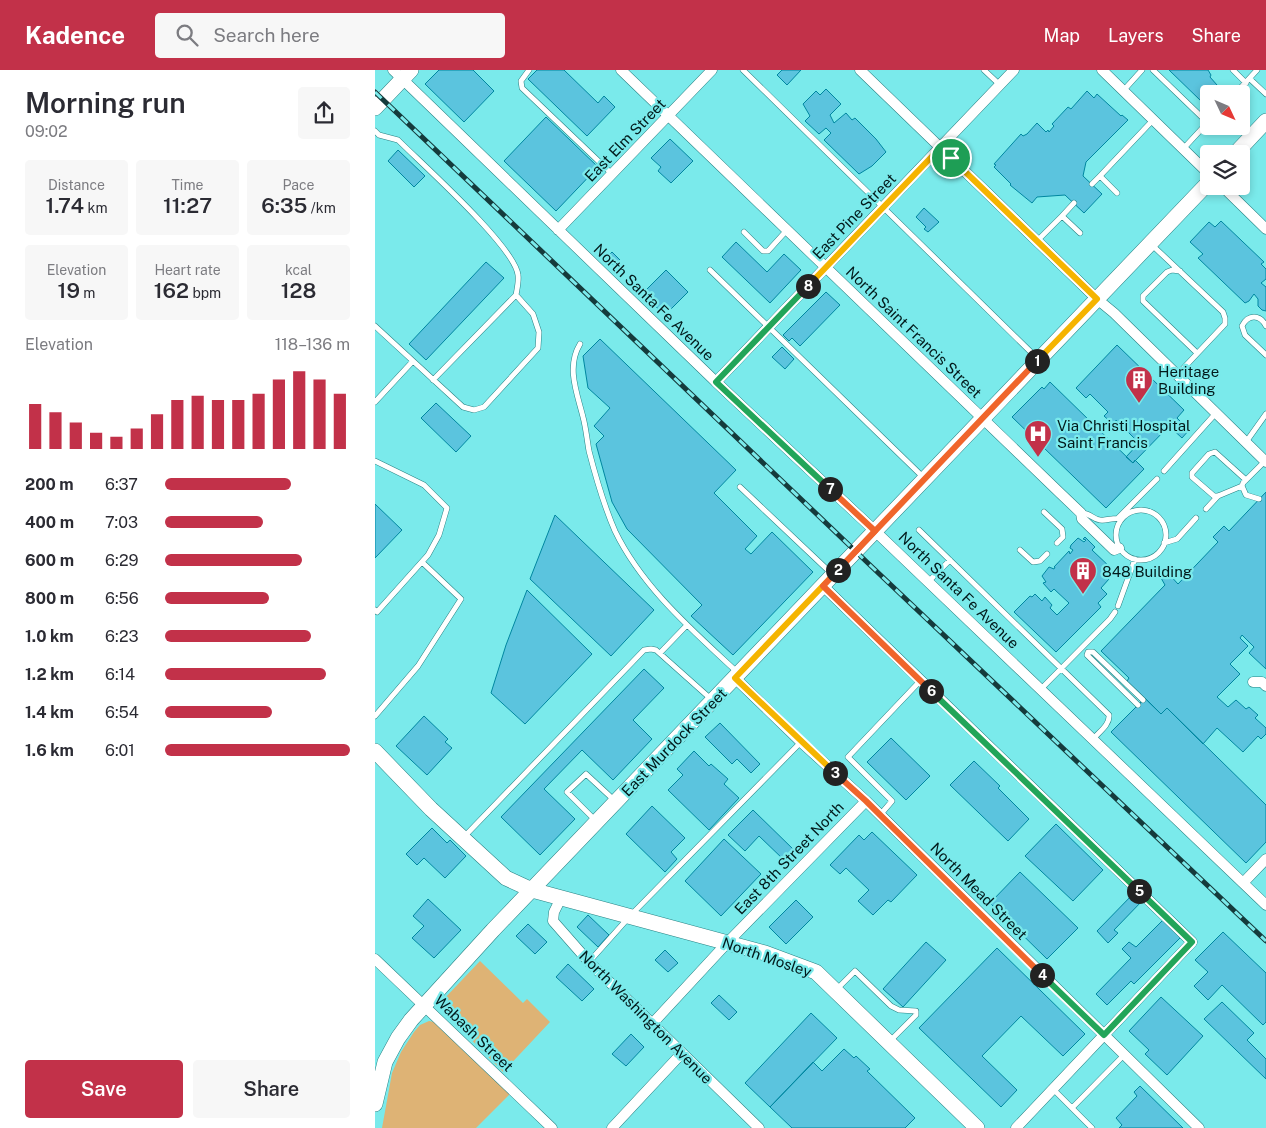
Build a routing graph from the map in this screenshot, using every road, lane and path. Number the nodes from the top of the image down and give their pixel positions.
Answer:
1 (529, 70) edge
2 (621, 70) edge
3 (712, 70) edge
4 (743, 70) edge
5 (860, 70) edge
6 (984, 70) edge
7 (1014, 70) edge
8 (1102, 70) edge
9 (1142, 70) edge
10 (1153, 70) edge
11 (1233, 70) edge
12 (1257, 70) edge
13 (402, 73) edge
14 (1248, 81) junction
15 (999, 85) junction
16 (1244, 85) edge
17 (1123, 90) junction
18 (1266, 94) edge
19 (375, 108) edge
20 (1200, 114) edge
21 (669, 116) junction
22 (1153, 119) junction
23 (1266, 121) edge
24 (1200, 130) edge
25 (375, 131) edge
26 (1243, 145) edge
27 (940, 148) junction
28 (1183, 148) junction
29 (1200, 165) edge
30 (612, 174) junction
31 (1100, 176) junction
32 (1092, 184) dead end
33 (1200, 191) edge
34 (1117, 193) dead end
35 (1230, 195) edge
36 (1074, 203) dead end
37 (883, 207) junction
38 (1062, 216) junction
39 (1266, 229) edge
40 (559, 230) junction
41 (787, 230) junction
42 (744, 232) dead end
43 (1080, 233) dead end
44 (1037, 241) junction
45 (1150, 243) junction
46 (826, 267) junction
47 (710, 270) dead end
48 (1180, 271) junction
49 (516, 295) junction
50 (1097, 299) junction
51 (375, 326) edge
52 (1266, 326) edge
53 (769, 327) junction
54 (581, 344) dead end
55 (1197, 353) junction
56 (1266, 355) edge
57 (1039, 359) junction
58 (413, 361) junction
59 (1177, 375) junction
60 (433, 380) junction
61 (716, 382) junction
62 (375, 402) edge
63 (1216, 412) junction
64 (1266, 414) edge
65 (982, 418) junction
66 (1247, 442) junction
67 (375, 461) edge
68 (1266, 461) edge
69 (1164, 471) dead end
70 (925, 479) junction
71 (1157, 479) dead end
72 (1246, 480) junction
73 (1242, 486) junction
74 (739, 487) dead end
75 (1218, 496) junction
76 (1259, 499) dead end
77 (1206, 508) dead end
78 (1044, 512) dead end
79 (1081, 514) junction
80 (1196, 518) dead end
81 (1120, 519) junction
82 (919, 530) dead end
83 (875, 531) junction
84 (1057, 543) dead end
85 (1164, 543) junction
86 (1119, 548) junction
87 (1020, 550) dead end
88 (1047, 554) dead end
89 (1135, 559) junction
90 (950, 560) junction
91 (422, 562) junction
92 (828, 580) junction
93 (928, 582) junction
94 (1118, 606) dead end
95 (375, 610) edge
96 (1115, 612) dead end
97 (687, 625) junction
98 (1083, 647) junction
99 (660, 653) junction
100 (1061, 670) junction
101 (737, 676) junction
102 (921, 680) junction
103 (1253, 682) dead end
104 (1266, 686) edge
105 (1041, 690) junction
106 (713, 701) junction
107 (1141, 702) dead end
108 (375, 716) edge
109 (1093, 739) junction
110 (801, 742) junction
111 (375, 751) edge
112 (866, 801) junction
113 (616, 802) junction
114 (880, 815) junction
115 (597, 822) junction
116 (463, 838) junction
117 (1266, 859) edge
118 (1243, 883) junction
119 (532, 890) junction
120 (561, 898) junction
121 (1264, 898) edge
122 (629, 916) junction
123 (727, 943) junction
124 (375, 959) edge
125 (589, 962) junction
126 (835, 990) junction
127 (423, 1005) junction
128 (652, 1024) junction
129 (1104, 1035) junction
130 (889, 1042) junction
131 (682, 1053) junction
132 (1124, 1055) junction
133 (1053, 1089) junction
134 (375, 1104) edge
135 (1072, 1108) junction
136 (551, 1128) edge
137 (612, 1128) edge
138 (759, 1128) edge
139 (977, 1128) edge
140 (1016, 1128) edge
141 (1091, 1128) edge
142 (1199, 1128) edge

1 - 30 lane
2 - 21 street, North Saint Francis Street
3 - 21 street, East Elm Street
4 - 37 lane
5 - 27 street
6 - 15 lane
7 - 15 street, East Pine Street
8 - 17 street
9 - 17 lane
10 - 20 lane
11 - 14 lane
12 - 14 lane
13 - 19 street
13 - 40 street, North Santa Fe Avenue
14 - 16 lane
14 - 18 lane
15 - 27 street, East Pine Street
17 - 22 street
21 - 30 street, East Elm Street
21 - 41 street, North Saint Francis Street
22 - 28 street
22 - 31 lane
23 - 26 street
24 - 28 lane
25 - 49 lane
27 - 37 street, East Pine Street
27 - 44 street
28 - 29 street
30 - 40 street, East Elm Street
31 - 32 lane
31 - 34 lane
33 - 45 street, East Murdock Street
35 - 39 street
36 - 38 lane
37 - 46 street, East Pine Street
37 - 57 lane
38 - 43 lane
38 - 44 lane
40 - 61 street, North Santa Fe Avenue
41 - 42 lane
41 - 46 street, North Saint Francis Street
44 - 50 street
45 - 48 lane
45 - 50 street, East Murdock Street
46 - 53 street, East Pine Street
46 - 65 street, North Saint Francis Street
47 - 53 lane
48 - 55 lane
48 - 55 lane
49 - 60 lane
49 - 60 lane
50 - 57 street, East Murdock Street
50 - 59 street
51 - 58 lane
52 - 56 lane
53 - 61 street, East Pine Street
53 - 70 lane
54 - 97 lane
55 - 59 lane
57 - 65 street, East Murdock Street
58 - 60 lane
58 - 62 lane
59 - 63 street
61 - 83 street, North Santa Fe Avenue
63 - 66 street
63 - 69 lane
64 - 66 lane
65 - 70 street, East Murdock Street
65 - 79 street, North Saint Francis Street
66 - 68 street
67 - 91 lane
68 - 72 lane
70 - 83 street, East Murdock Street
71 - 81 lane
72 - 73 lane
72 - 75 lane
73 - 75 lane
73 - 76 lane
74 - 92 lane
75 - 77 lane
78 - 84 lane
79 - 81 lane
79 - 86 street, North Saint Francis Street
80 - 85 lane
81 - 85 lane
81 - 86 lane
82 - 90 lane
83 - 92 street, East Murdock Street
83 - 93 street, North Santa Fe Avenue
85 - 89 lane
86 - 89 lane
87 - 88 lane
89 - 94 lane
90 - 93 lane
90 - 100 lane
91 - 95 lane
91 - 108 lane
92 - 101 street, East Murdock Street
92 - 102 street
93 - 105 street, North Santa Fe Avenue
96 - 98 lane
97 - 99 lane
97 - 101 lane
98 - 100 lane
98 - 107 lane
99 - 106 lane
99 - 116 lane
100 - 105 lane
100 - 109 lane
101 - 106 street, East Murdock Street
101 - 110 street, North Mead Street
102 - 114 lane
102 - 129 street
103 - 104 street
105 - 109 street, North Santa Fe Avenue
106 - 113 street, East Murdock Street
109 - 118 street, North Santa Fe Avenue
110 - 112 street, North Mead Street
110 - 122 lane
111 - 116 street
112 - 114 street, North Mead Street
112 - 123 street, East 8th Street North
113 - 115 street, East Murdock Street
113 - 115 lane
114 - 129 street, North Mead Street
115 - 119 street, East Murdock Street
116 - 119 street
117 - 118 street
118 - 121 street, North Santa Fe Avenue
119 - 120 street, North Mosley
119 - 127 street, East Murdock Street
120 - 122 street, North Mosley
120 - 125 street, North Washington Avenue
122 - 123 street, North Mosley
122 - 125 lane
123 - 126 street, North Mosley
123 - 128 street, East 8th Street North
124 - 127 street, Wabash Street
125 - 128 street, North Washington Avenue
126 - 130 street, North Mosley
126 - 130 lane
127 - 134 street, East Murdock Street
127 - 136 street, Wabash Street
128 - 131 street, North Washington Avenue
129 - 132 street, North Mead Street
129 - 133 street
130 - 139 street, North Mosley
131 - 137 street
131 - 138 street, North Washington Avenue
132 - 135 lane
132 - 142 street, North Mead Street
133 - 135 lane
133 - 140 street
135 - 141 lane

